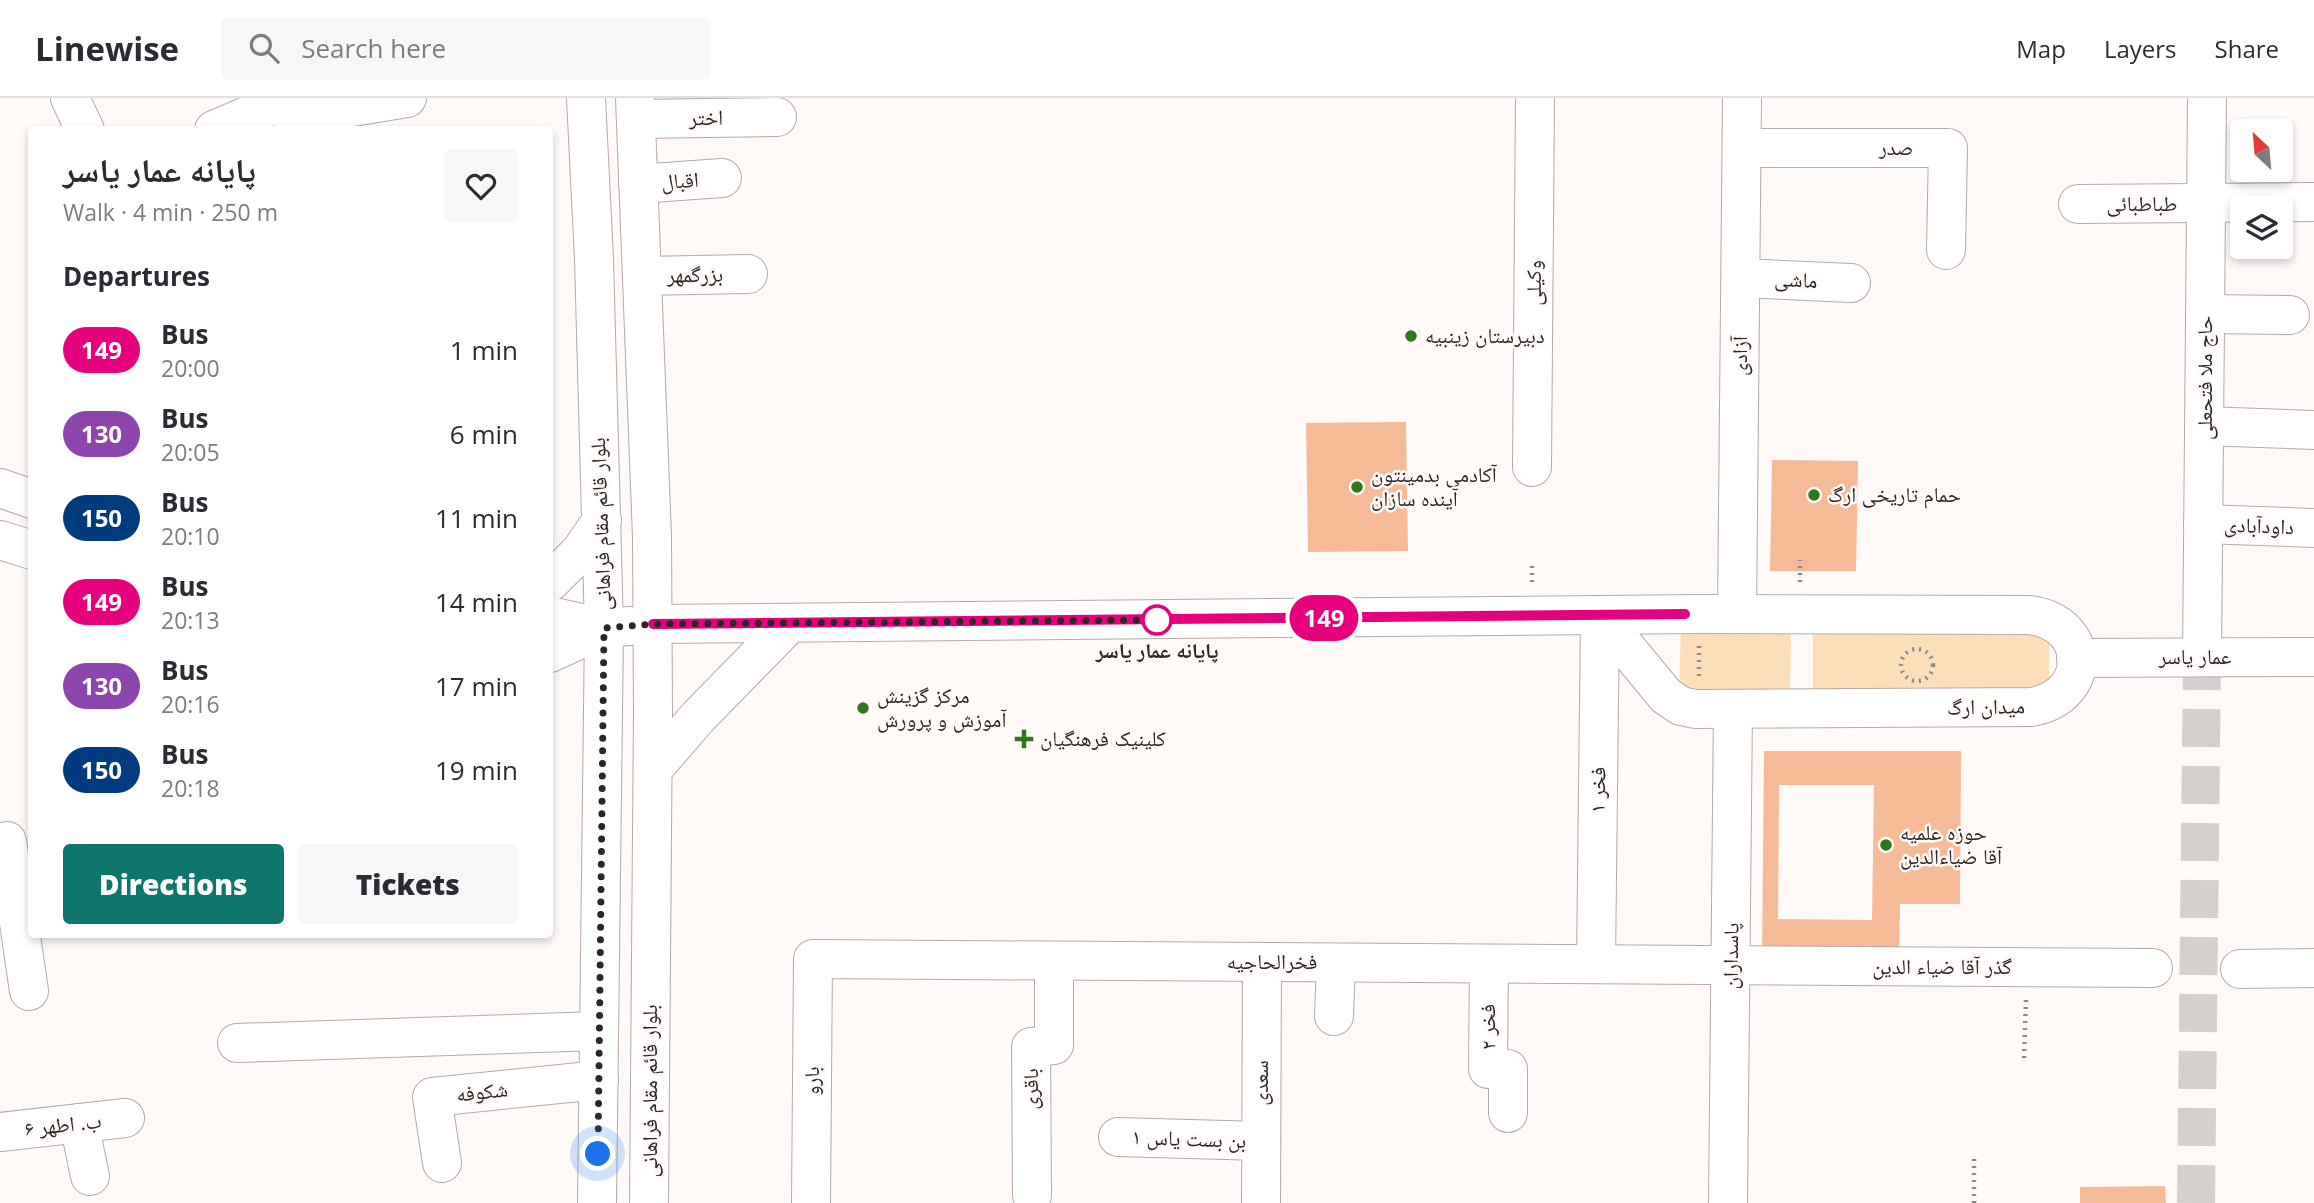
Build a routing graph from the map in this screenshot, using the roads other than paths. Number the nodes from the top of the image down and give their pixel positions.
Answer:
1 (70, 98) edge
2 (407, 98) edge
3 (586, 98) edge
4 (1535, 98) edge
5 (1742, 98) edge
6 (2207, 98) edge
7 (636, 109) edge
8 (777, 117) dead end
9 (83, 126) edge
10 (223, 126) edge
11 (1742, 148) junction
12 (722, 178) dead end
13 (638, 184) junction
14 (2314, 202) edge
15 (2078, 204) dead end
16 (2206, 204) junction
17 (1946, 250) dead end
18 (748, 274) dead end
19 (642, 276) junction
20 (1741, 278) junction
21 (1851, 282) dead end
22 (2205, 314) junction
23 (2290, 315) dead end
24 (2204, 426) junction
25 (2314, 430) edge
26 (1532, 467) dead end
27 (0, 488) edge
28 (28, 498) edge
29 (602, 520) junction
30 (2203, 524) junction
31 (2314, 527) edge
32 (0, 540) edge
33 (28, 549) edge
34 (553, 579) edge
35 (1737, 614) junction
36 (1600, 615) junction
37 (553, 618) edge
38 (790, 623) junction
39 (653, 624) junction
40 (604, 628) junction
41 (553, 652) edge
42 (2076, 657) junction
43 (2202, 657) junction
44 (2314, 657) edge
45 (1699, 705) junction
46 (653, 769) junction
47 (13, 840) edge
48 (813, 959) joint
49 (1054, 961) junction
50 (1262, 962) junction
51 (1336, 963) junction
52 (1489, 964) junction
53 (1597, 964) junction
54 (1731, 965) junction
55 (2153, 968) dead end
56 (2314, 968) edge
57 (2240, 969) dead end
58 (29, 991) dead end
59 (1334, 1016) dead end
60 (599, 1031) junction
61 (237, 1043) dead end
62 (599, 1080) junction
63 (1508, 1112) dead end
64 (125, 1118) dead end
65 (79, 1123) junction
66 (0, 1132) edge
67 (1118, 1137) dead end
68 (1261, 1141) junction
69 (442, 1163) dead end
70 (90, 1176) dead end
71 (1032, 1195) dead end
72 (597, 1203) edge
73 (649, 1203) edge
74 (811, 1203) edge
75 (1261, 1203) edge
76 (1728, 1203) edge

1 - 9 street
2 - 10 street
3 - 29 street, بلوار قائم مقام فراهانی
4 - 26 street, وکیلی
5 - 11 street, آزادی
6 - 16 street, حاج ملا فتحعلی
7 - 8 street, اختر
7 - 13 street, بلوار قائم مقام فراهانی
11 - 17 street, صدر
11 - 20 street, آزادی
12 - 13 street, اقبال
13 - 19 street, بلوار قائم مقام فراهانی
14 - 16 street, طباطبائی
15 - 16 street, طباطبائی
16 - 22 street, حاج ملا فتحعلی
18 - 19 street, بزرگمهر
19 - 39 street, بلوار قائم مقام فراهانی
20 - 21 street, ماشی
20 - 35 street, آزادی
22 - 23 street
22 - 24 street, حاج ملا فتحعلی
24 - 25 street
24 - 30 street, حاج ملا فتحعلی
27 - 28 street
29 - 34 street
29 - 40 street, بلوار قائم مقام فراهانی
30 - 31 street, داودآبادی
30 - 43 street, حاج ملا فتحعلی
32 - 33 street
35 - 36 street
35 - 42 street
36 - 38 street
36 - 45 street
36 - 53 street, فخر ۱
37 - 40 street
38 - 39 street
38 - 46 street
39 - 40 street
39 - 46 street, بلوار قائم مقام فراهانی
40 - 41 street
40 - 60 street, بلوار قائم مقام فراهانی
42 - 43 street, عمار یاسر
42 - 45 street, میدان ارگ
43 - 44 street, عمار یاسر
45 - 54 street, پاسداران
46 - 73 street, بلوار قائم مقام فراهانی
47 - 58 street
48 - 49 street, فخرالحاجیه
48 - 74 street, بارو
49 - 50 street, فخرالحاجیه
49 - 71 street, باقری
50 - 51 street, فخرالحاجیه
50 - 68 street, سعدی
51 - 52 street, فخرالحاجیه
51 - 59 street
52 - 53 street, فخرالحاجیه
52 - 63 street, فخر ۲
53 - 54 street, فخرالحاجیه
54 - 55 street, گذر آقا ضیاء الدین
54 - 76 street, پاسداران
56 - 57 street
60 - 61 street
60 - 62 street, بلوار قائم مقام فراهانی
62 - 69 street, شکوفه
62 - 72 street, بلوار قائم مقام فراهانی
64 - 65 street, ب. اطهر ۶
65 - 66 street, ب. اطهر ۶
65 - 70 street
67 - 68 street, بن بست یاس ۱
68 - 75 street, سعدی

